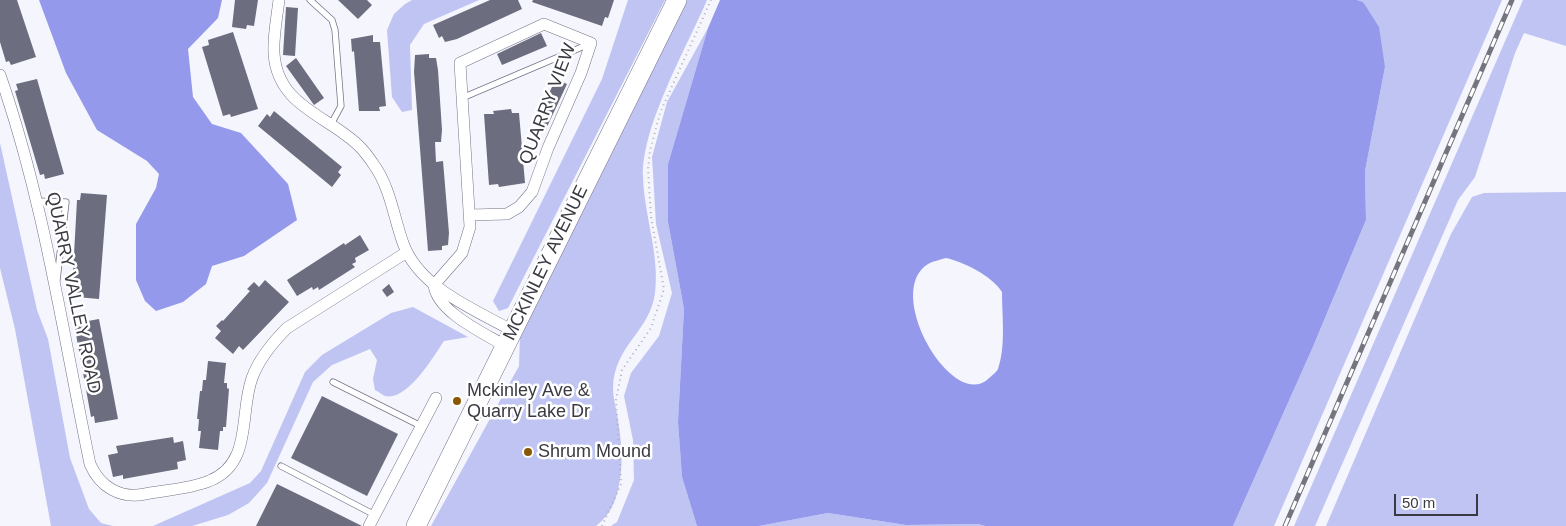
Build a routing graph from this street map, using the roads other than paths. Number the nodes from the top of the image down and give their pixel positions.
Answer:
1 (279, 0) edge
2 (310, 0) edge
3 (677, 0) edge
4 (591, 43) junction
5 (0, 75) edge
6 (462, 98) junction
7 (330, 126) junction
8 (36, 201) junction
9 (470, 215) junction
10 (407, 252) junction
11 (434, 285) junction
12 (56, 287) junction
13 (461, 302) junction
14 (454, 313) junction
15 (509, 338) junction
16 (332, 382) dead end
17 (436, 398) dead end
18 (421, 426) junction
19 (281, 466) dead end
20 (375, 515) junction
21 (369, 526) edge
22 (416, 526) edge

1 - 7 street
2 - 7 lane
3 - 15 main road, MCKINLEY AVENUE
4 - 6 lane
4 - 6 street, QUARRY VIEW
4 - 9 street, QUARRY VIEW
5 - 8 street, QUARRY VALLEY ROAD
6 - 9 street, QUARRY VIEW
7 - 10 street
8 - 12 street, QUARRY VALLEY ROAD
8 - 12 lane
9 - 11 street, QUARRY VIEW
10 - 11 street
10 - 12 street, QUARRY VALLEY ROAD
11 - 13 street
11 - 14 street
13 - 14 lane
13 - 15 street
14 - 15 street
15 - 22 main road, MCKINLEY AVENUE
16 - 18 lane
17 - 18 street
18 - 20 street
19 - 20 lane
20 - 21 street

